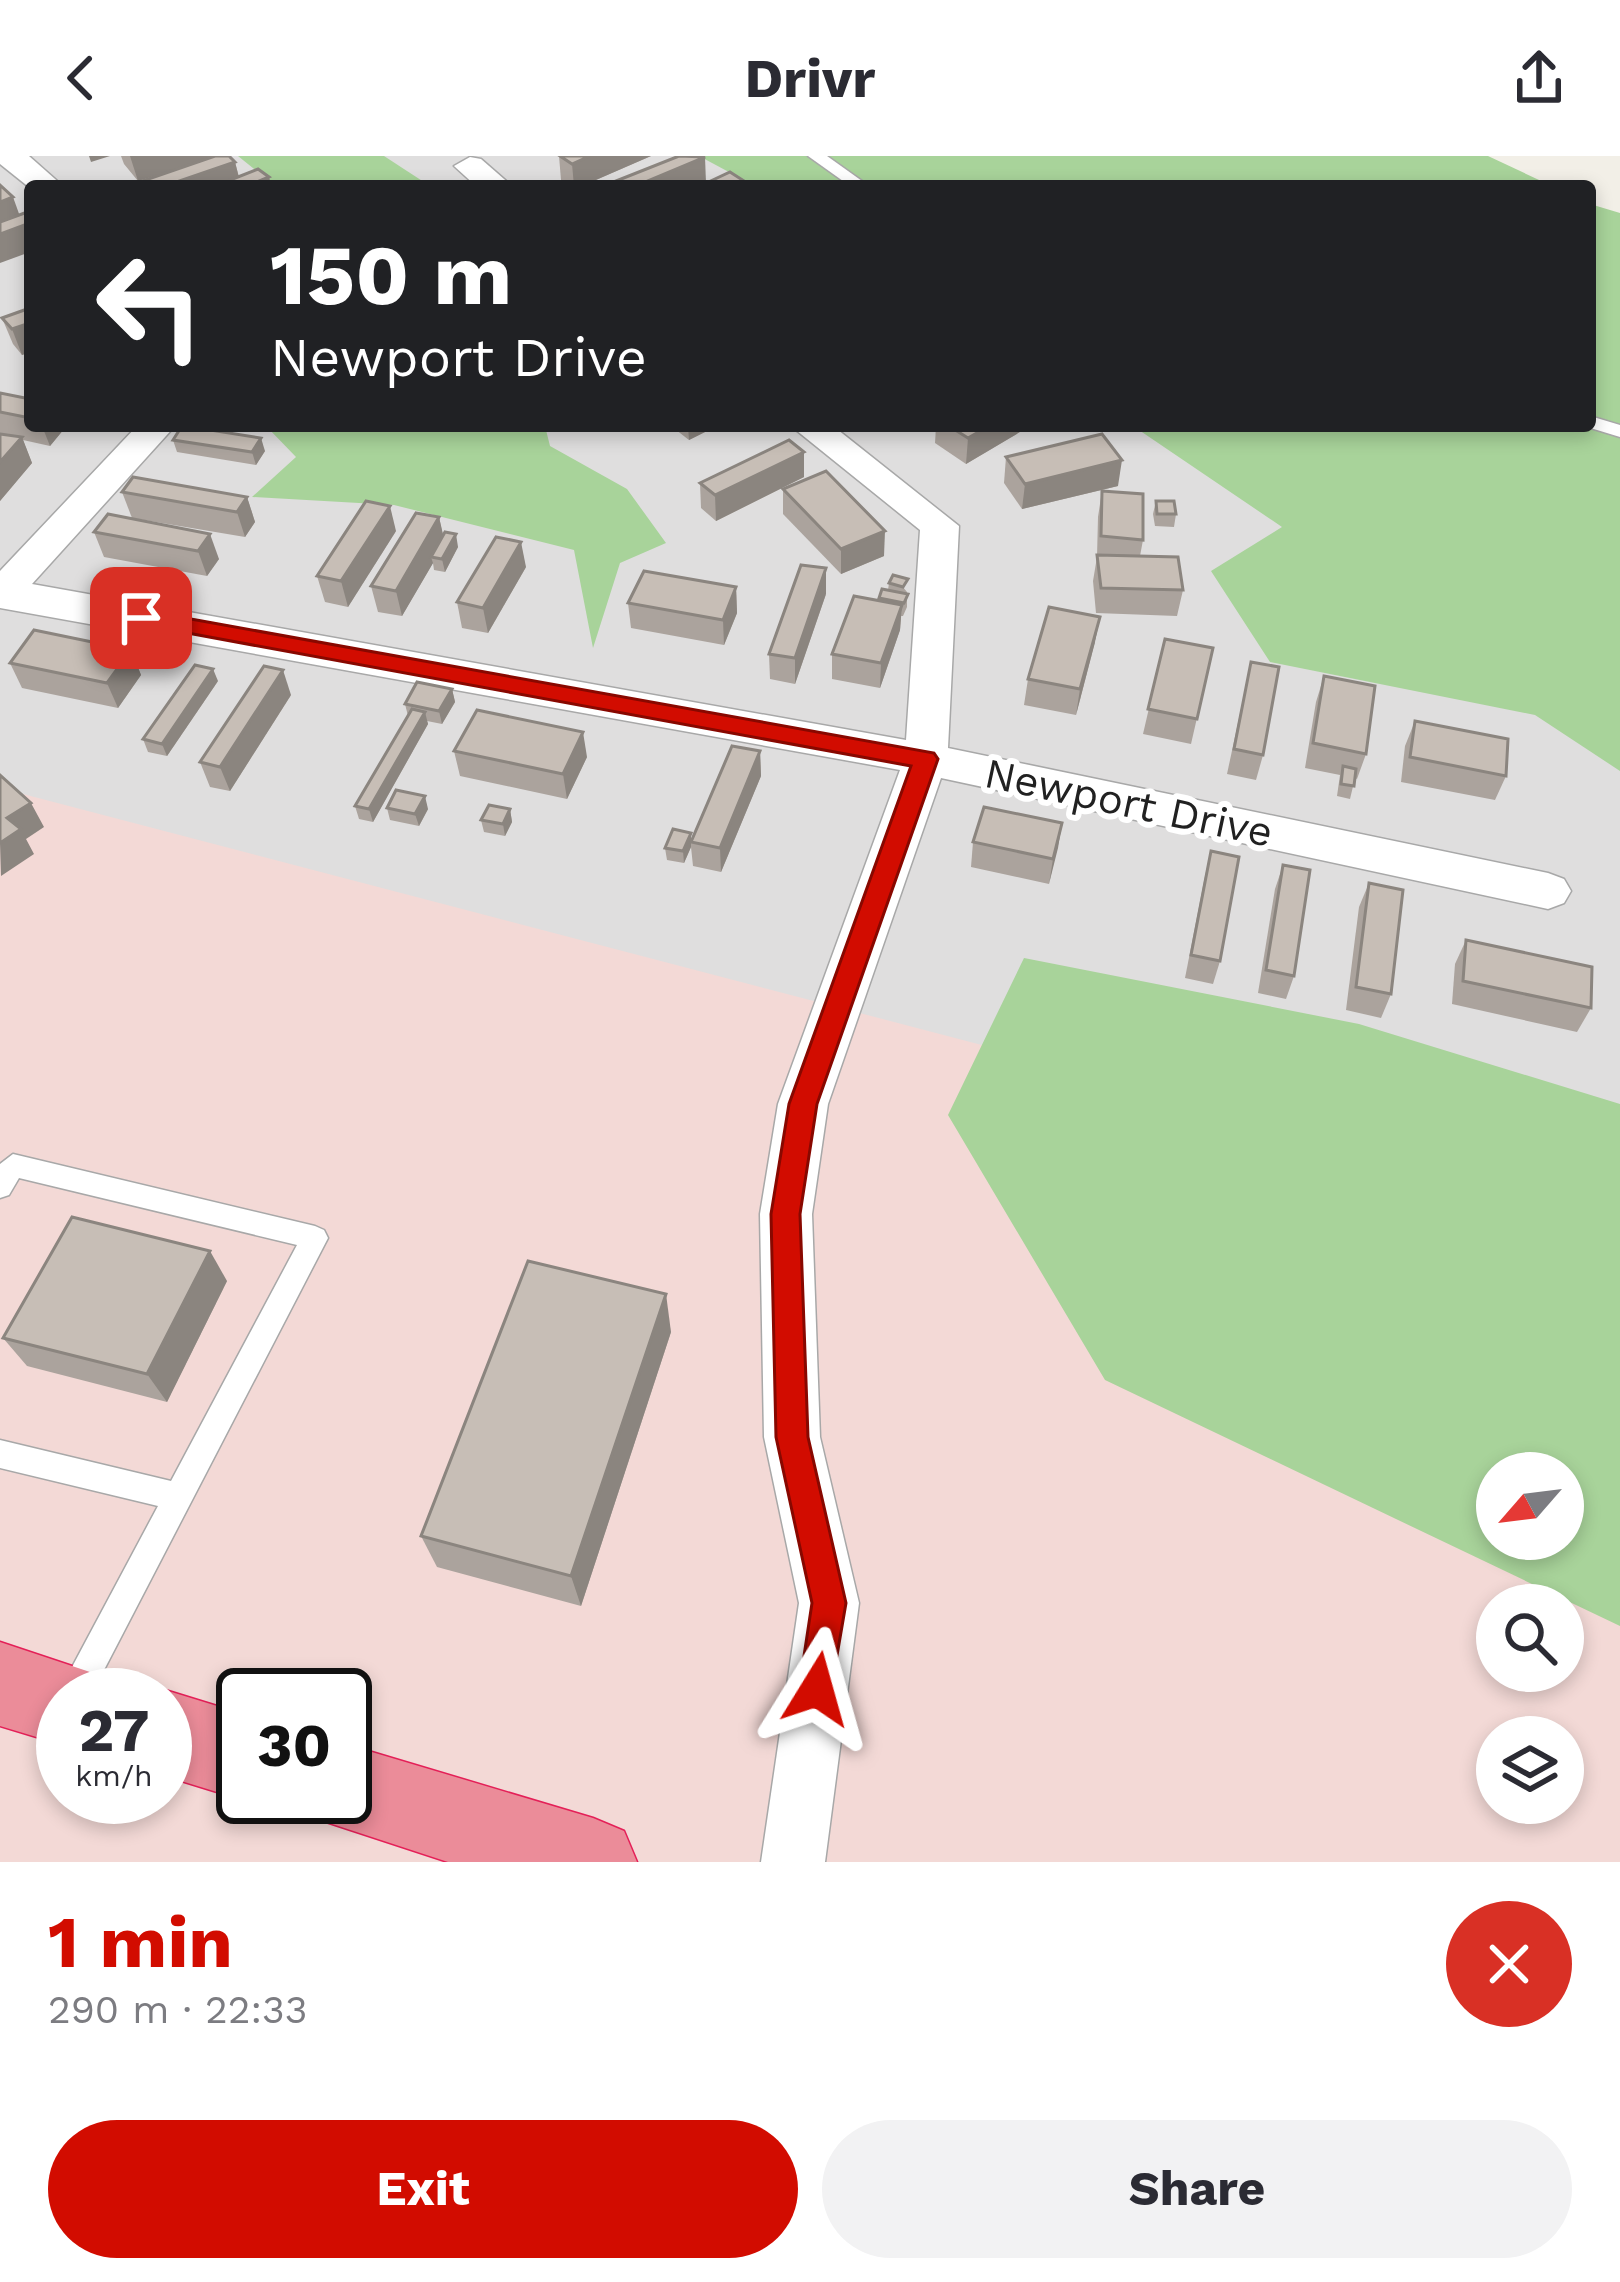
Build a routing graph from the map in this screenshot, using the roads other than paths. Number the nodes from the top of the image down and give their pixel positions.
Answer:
1 (10, 156) edge
2 (817, 156) edge
3 (40, 180) edge
4 (852, 180) edge
5 (151, 432) edge
6 (817, 432) edge
7 (1, 593) edge
8 (926, 759) junction
9 (1548, 891) dead end
10 (0, 1187) edge
11 (0, 1454) edge
12 (178, 1497) junction
13 (88, 1668) edge
14 (0, 1684) edge
15 (36, 1694) edge
16 (372, 1795) edge
17 (592, 1862) edge
18 (793, 1862) edge

1 - 3 street
2 - 4 lane
5 - 7 street
6 - 8 street
7 - 8 street, Newport Drive
8 - 9 street, Newport Drive
8 - 18 street
10 - 12 lane
11 - 12 lane
12 - 13 lane
14 - 15 highway
16 - 17 highway

